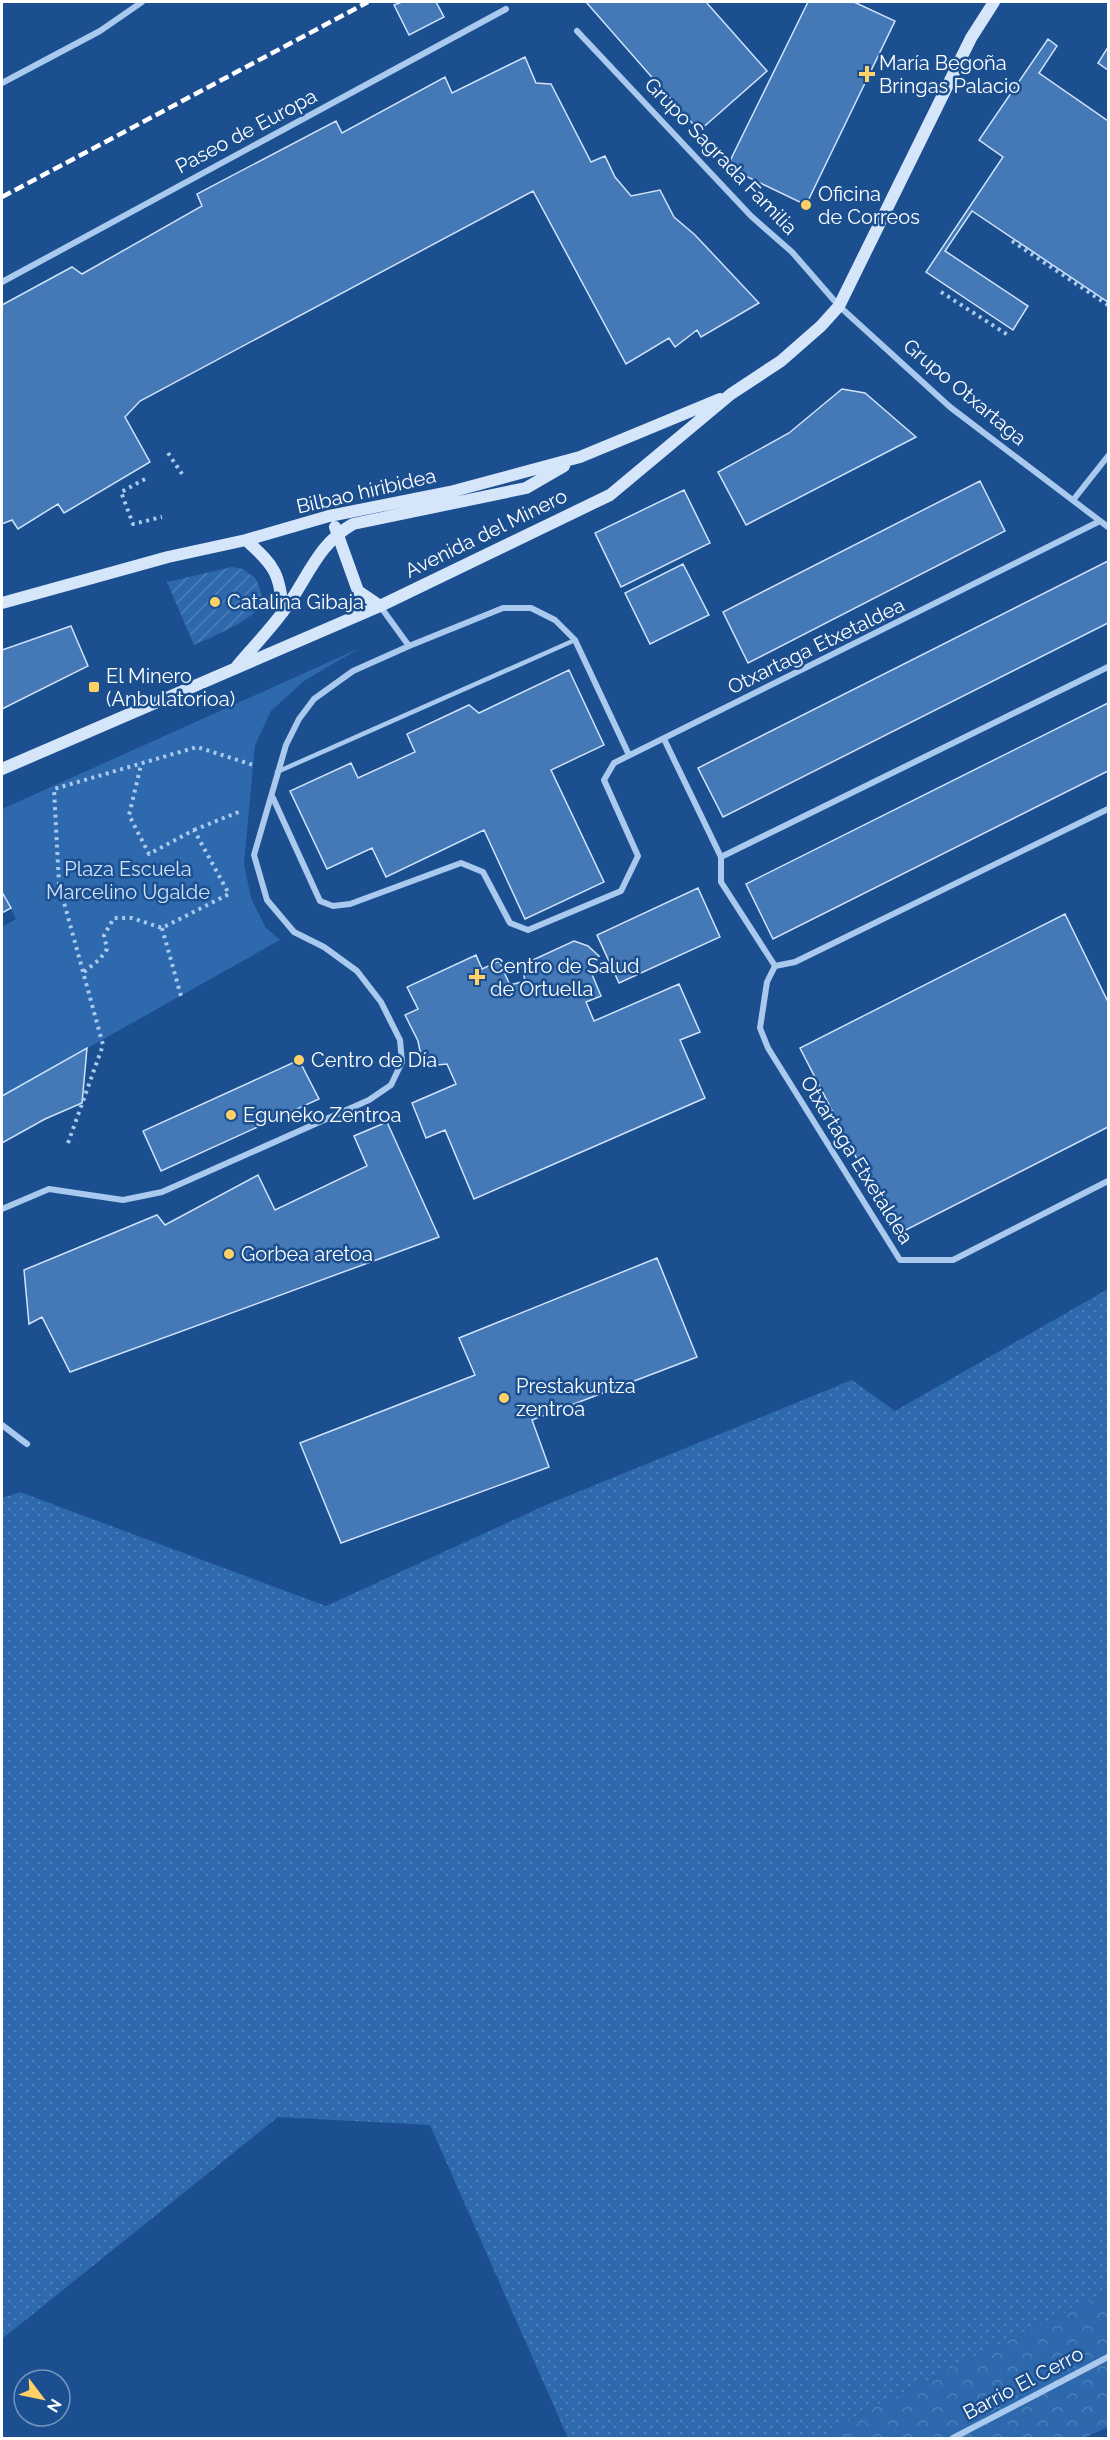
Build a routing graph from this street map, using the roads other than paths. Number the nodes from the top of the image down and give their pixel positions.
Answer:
1 (142, 2) edge
2 (994, 2) edge
3 (506, 9) dead end
4 (577, 31) dead end
5 (2, 83) edge
6 (2, 282) edge
7 (839, 306) junction
8 (731, 394) junction
9 (1108, 456) edge
10 (580, 457) junction
11 (1074, 499) junction
12 (329, 516) junction
13 (1098, 522) junction
14 (1108, 527) edge
15 (337, 533) junction
16 (246, 540) junction
17 (2, 603) edge
18 (380, 606) junction
19 (283, 612) junction
20 (575, 640) junction
21 (409, 646) junction
22 (1108, 667) edge
23 (234, 669) junction
24 (664, 739) junction
25 (629, 755) junction
26 (2, 769) edge
27 (277, 772) junction
28 (273, 798) junction
29 (1108, 809) edge
30 (721, 857) junction
31 (775, 966) junction
32 (1108, 1181) edge
33 (2, 1209) edge
34 (2, 1425) edge
35 (27, 1444) dead end
36 (1108, 2357) edge
37 (953, 2439) edge

1 - 5 street
2 - 7 street
3 - 6 street, Paseo de Europa
4 - 7 street, Grupo Sagrada Familia
7 - 8 street
7 - 11 street, Grupo Otxartaga
8 - 10 street, Bilbao hiribidea
8 - 18 street, Avenida del Minero
9 - 11 street
10 - 12 street, Bilbao hiribidea
10 - 15 street
11 - 13 street, Grupo Otxartaga
12 - 15 street
12 - 16 street, Bilbao hiribidea
13 - 14 street, Grupo Otxartaga
13 - 24 street, Otxartaga Etxetaldea
15 - 18 street
15 - 19 street
16 - 17 street, Bilbao hiribidea
16 - 19 street
18 - 21 street
18 - 23 street, Avenida del Minero
19 - 23 street
20 - 21 street
20 - 25 street
20 - 27 lane
21 - 27 street
22 - 30 street
23 - 26 street, Avenida del Minero
24 - 25 street, Otxartaga Etxetaldea
24 - 30 street
25 - 28 street, Otxartaga Etxetaldea
27 - 28 street
28 - 33 street
29 - 31 street
30 - 31 street
31 - 32 street, Otxartaga Etxetaldea
34 - 35 street
36 - 37 street, Barrio El Cerro

